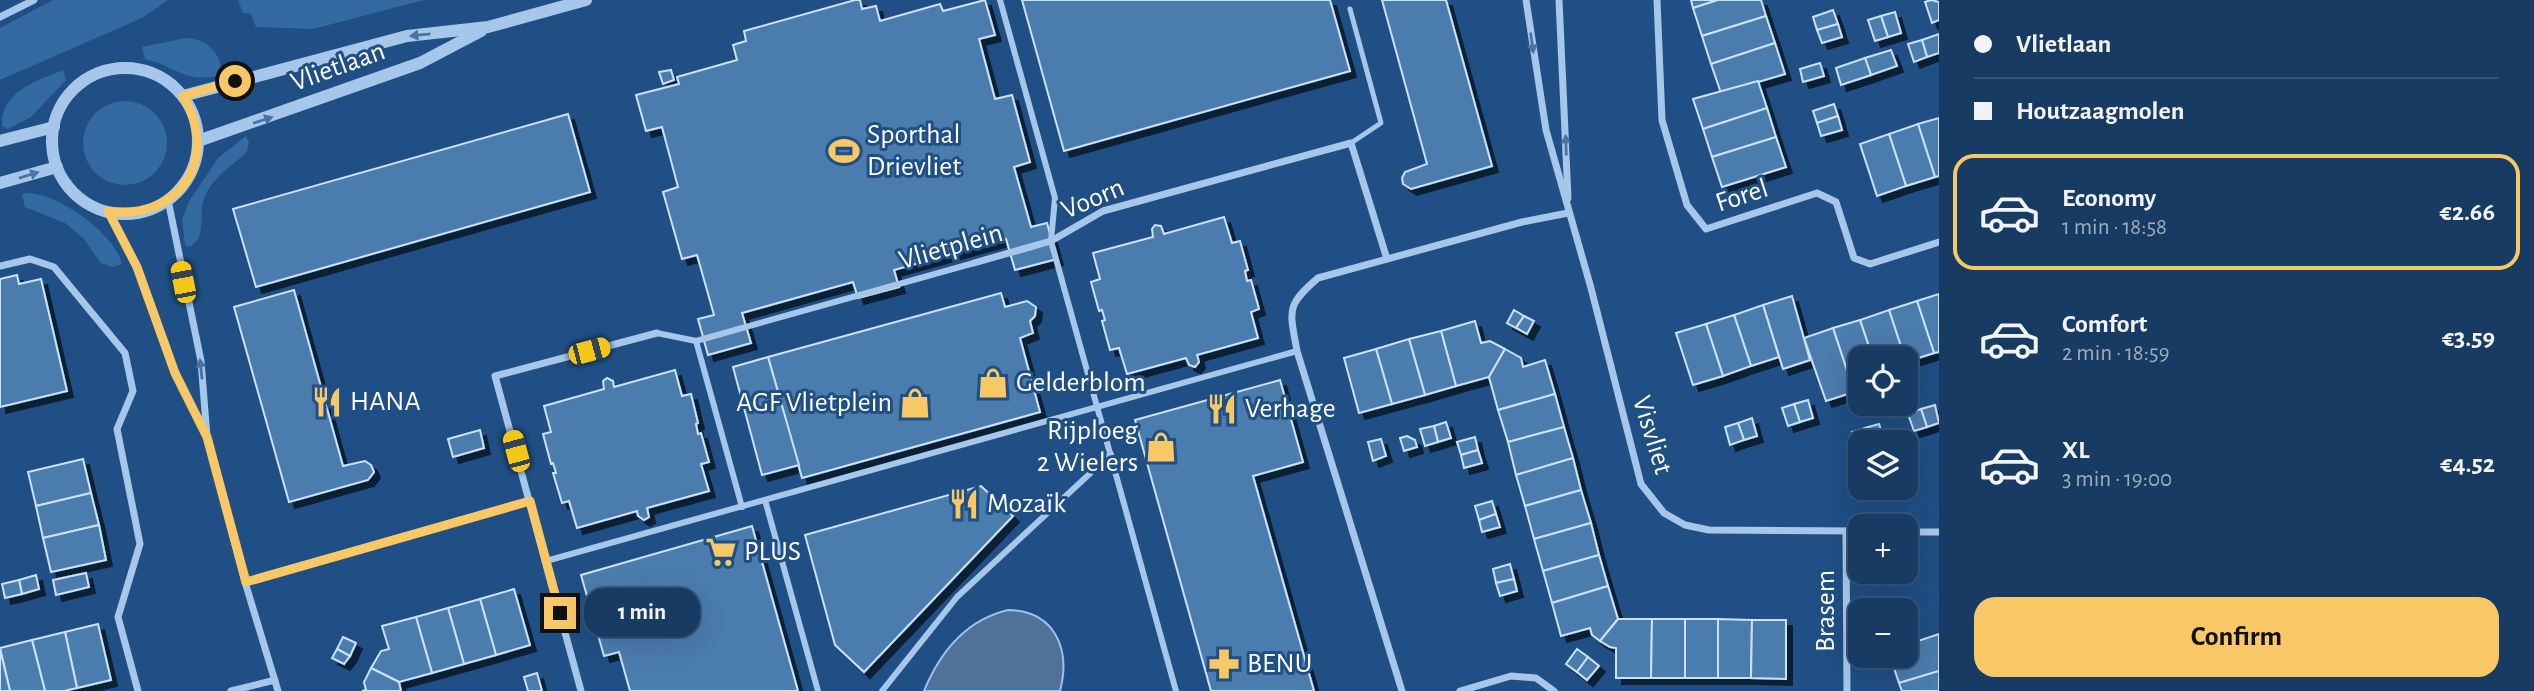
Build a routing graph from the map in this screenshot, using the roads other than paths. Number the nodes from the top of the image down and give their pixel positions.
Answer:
1 (34, 0) edge
2 (586, 0) edge
3 (1000, 0) edge
4 (1526, 0) edge
5 (1559, 0) edge
6 (1657, 0) edge
7 (1350, 9) dead end
8 (0, 17) edge
9 (488, 27) junction
10 (183, 96) junction
11 (54, 127) junction
12 (0, 141) edge
13 (198, 141) junction
14 (1351, 143) junction
15 (57, 167) junction
16 (0, 183) edge
17 (168, 200) junction
18 (108, 211) junction
19 (1568, 213) junction
20 (1051, 241) junction
21 (1939, 242) edge
22 (1387, 259) junction
23 (974, 263) joint
24 (0, 266) edge
25 (657, 333) joint
26 (696, 341) junction
27 (1297, 351) junction
28 (1097, 407) junction
29 (207, 437) junction
30 (1111, 454) junction
31 (765, 500) junction
32 (530, 501) junction
33 (742, 507) junction
34 (1846, 531) joint
35 (1918, 531) edge
36 (1939, 532) edge
37 (546, 561) junction
38 (246, 582) junction
39 (275, 680) junction
40 (138, 691) edge
41 (231, 691) edge
42 (278, 691) edge
43 (582, 691) edge
44 (818, 691) edge
45 (882, 691) edge
46 (1176, 691) edge
47 (1402, 691) edge
48 (1460, 691) edge
49 (1554, 691) edge
50 (1847, 691) edge

1 - 8 street
2 - 9 street, Vlietlaan
3 - 20 street, Voorn
4 -> 19 street, Visvliet
19 -> 5 street, Visvliet
6 - 21 street, Forel
7 - 14 lane, Voorn
9 -> 10 street, Vlietlaan
13 -> 9 street, Vlietlaan
10 - 11 street
10 - 13 street
11 - 12 street
11 - 15 street
13 - 17 street
14 - 20 street, Voorn
14 - 22 street
16 -> 15 street
15 - 18 street
17 - 18 street
29 -> 17 street
18 - 29 street
19 - 22 street
19 - 34 street, Visvliet
20 - 23 street, Vlietplein
20 - 28 street
22 - 27 street
23 - 26 street, Vlietplein
24 - 40 street
25 - 26 street, Vlietplein
25 - 32 street
26 - 33 street
27 - 28 street
27 - 47 street
28 - 30 street
28 - 31 street
29 - 38 street
30 - 45 street
30 - 46 street
31 - 33 street
31 - 44 street
32 - 37 street
32 - 38 street
33 - 37 street
34 - 50 street, Brasem
35 - 36 street
37 - 43 street
38 - 39 street
39 - 41 street
39 - 42 street
48 - 49 street

